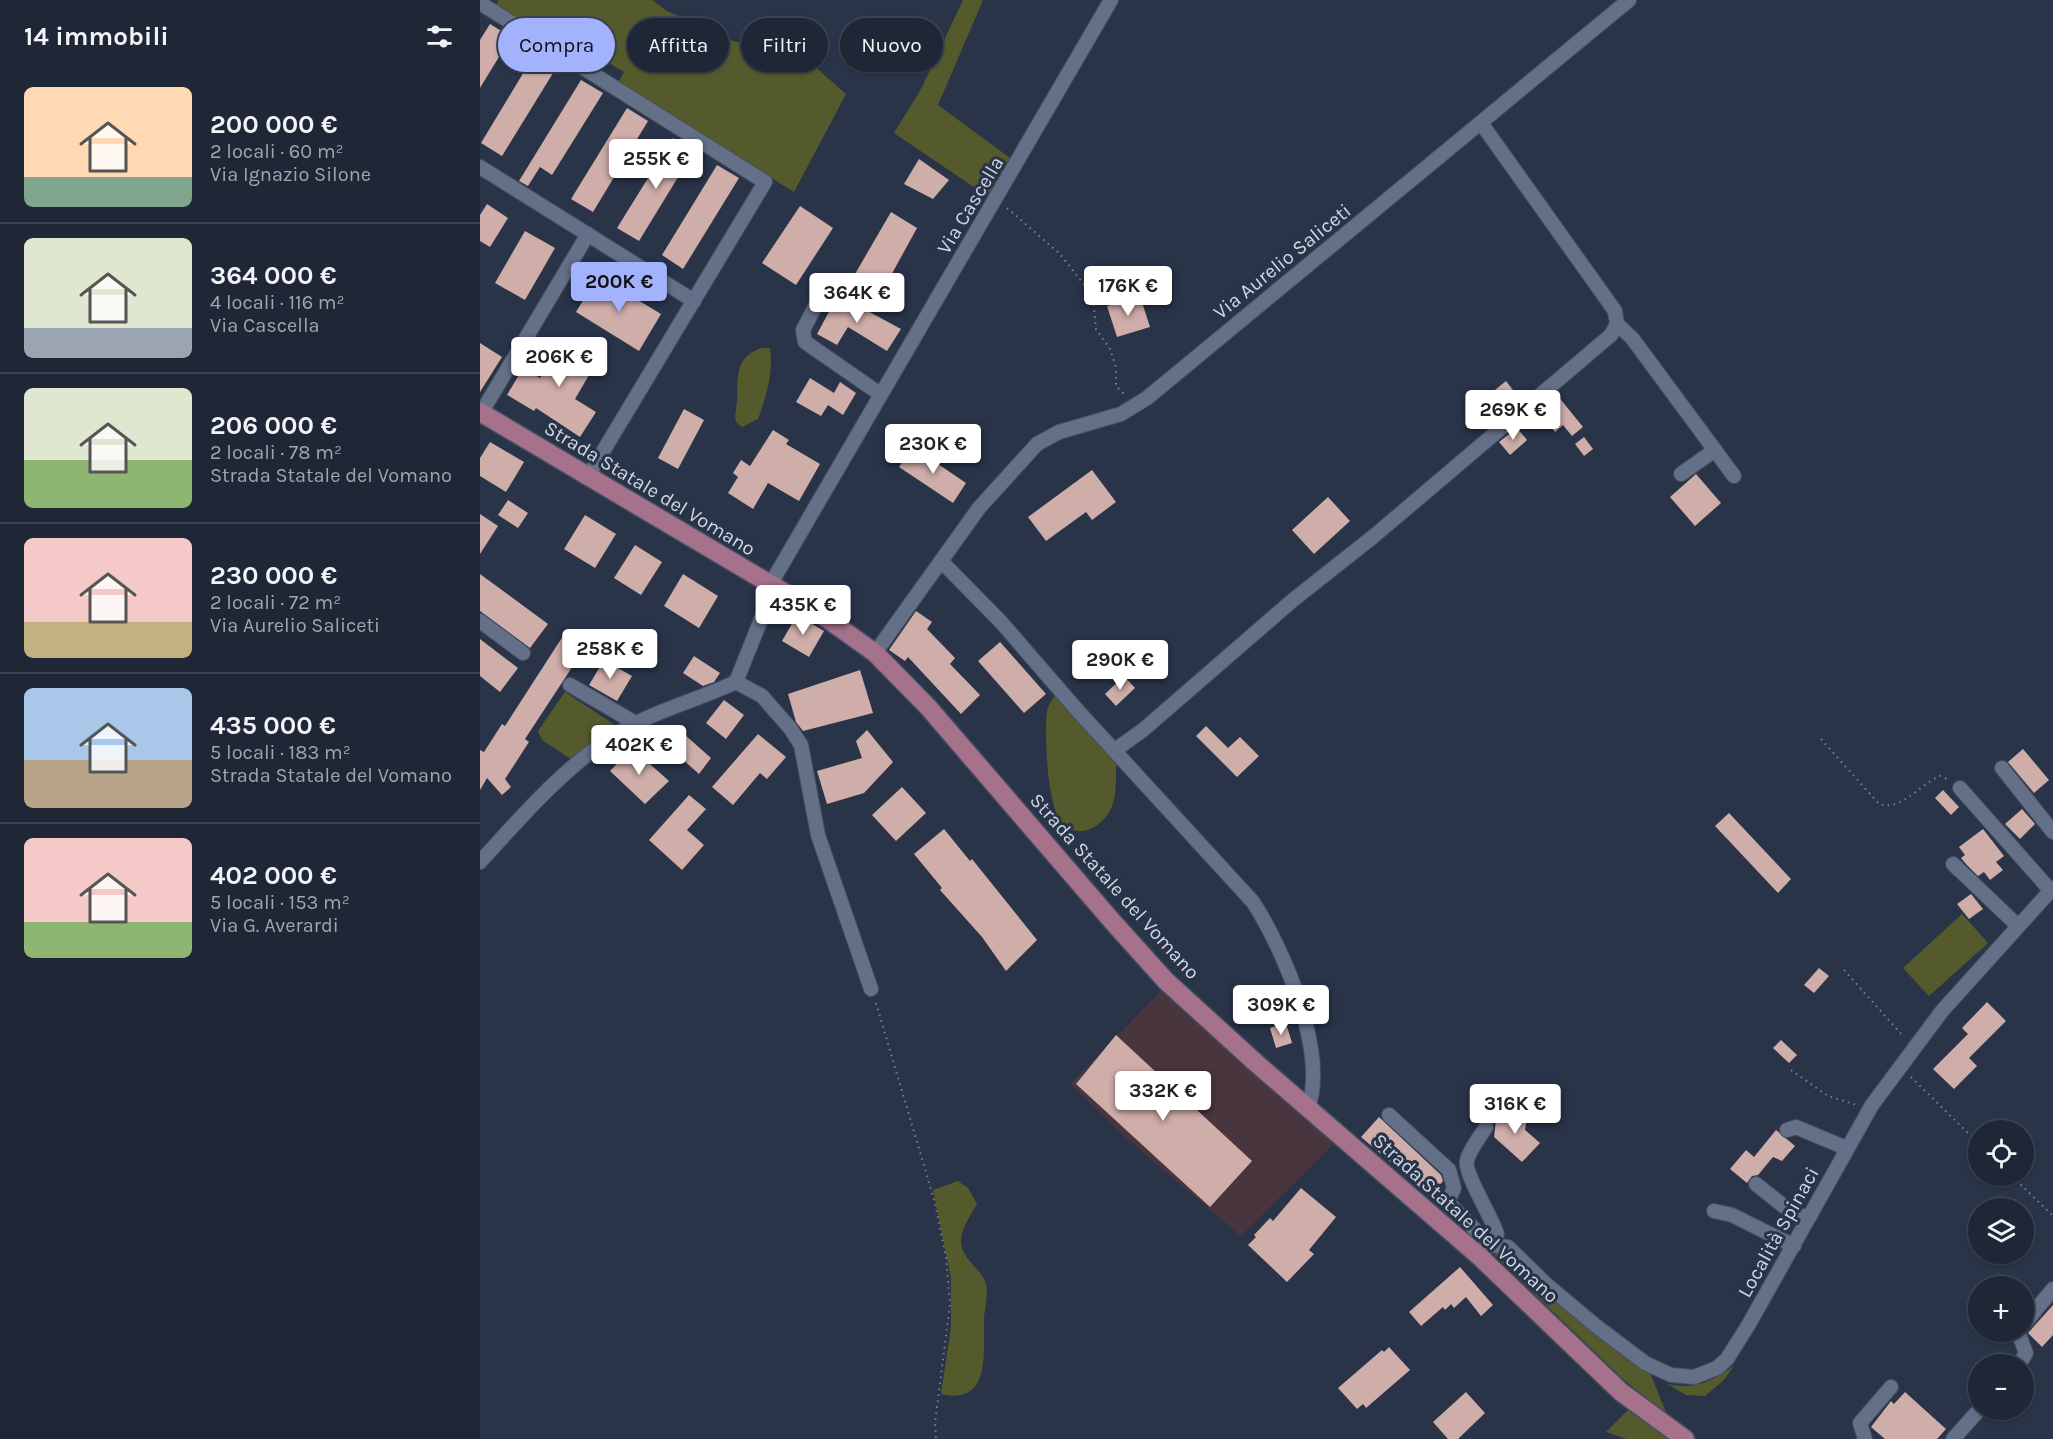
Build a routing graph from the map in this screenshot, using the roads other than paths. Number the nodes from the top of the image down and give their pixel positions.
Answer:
1 (1111, 0) edge
2 (1629, 0) edge
3 (480, 3) edge
4 (1481, 123) junction
5 (480, 167) edge
6 (588, 234) junction
7 (694, 301) junction
8 (816, 305) dead end
9 (1617, 324) junction
10 (880, 394) junction
11 (480, 413) edge
12 (1715, 450) junction
13 (1681, 474) dead end
14 (1734, 476) dead end
15 (587, 478) junction
16 (942, 562) junction
17 (772, 586) junction
18 (480, 621) edge
19 (523, 653) dead end
20 (875, 653) junction
21 (736, 682) junction
22 (570, 685) dead end
23 (637, 724) junction
24 (1115, 750) junction
25 (2002, 768) dead end
26 (1960, 788) road end
27 (2053, 832) edge
28 (480, 862) edge
29 (1953, 864) dead end
30 (2052, 889) edge
31 (2018, 926) junction
32 (871, 989) road end
33 (1308, 1108) junction
34 (1389, 1115) dead end
35 (1486, 1127) dead end
36 (1787, 1130) dead end
37 (1846, 1148) junction
38 (1756, 1184) dead end
39 (1714, 1211) dead end
40 (1810, 1216) junction
41 (1794, 1246) junction
42 (1485, 1250) junction
43 (2053, 1290) edge
44 (2034, 1312) edge
45 (1891, 1387) dead end
46 (1970, 1420) edge
47 (1685, 1439) edge
48 (1865, 1439) edge
49 (1953, 1439) edge

1 - 10 street, Via Cascella
2 - 4 street, Via Aurelio Saliceti
3 - 7 street
4 - 9 street
4 - 16 street, Via Aurelio Saliceti
5 - 6 street
6 - 7 street
6 - 11 street
7 - 15 street
8 - 10 street
9 - 12 street
9 - 24 street
10 - 17 street, Via Cascella
11 - 15 main road, Strada Statale del Vomano
12 - 13 street
12 - 14 street
15 - 17 main road, Strada Statale del Vomano
16 - 20 street, Via Aurelio Saliceti
16 - 24 street
17 - 20 main road, Strada Statale del Vomano
17 - 21 street, Via Cascella
18 - 19 street
20 - 33 main road, Strada Statale del Vomano
21 - 23 street
21 - 32 street
22 - 23 street
23 - 28 street
24 - 33 street
25 - 27 street
26 - 30 street
29 - 31 street
30 - 31 street, Località Spinaci
31 - 37 street, Località Spinaci
33 - 42 main road, Strada Statale del Vomano
34 - 42 street
35 - 42 street
36 - 37 street
37 - 40 street, Località Spinaci
38 - 40 street
39 - 41 street
40 - 41 street, Località Spinaci
41 - 42 street, Località Spinaci
42 - 47 main road, Strada Statale del Vomano
43 - 44 street
45 - 48 street
46 - 49 street

